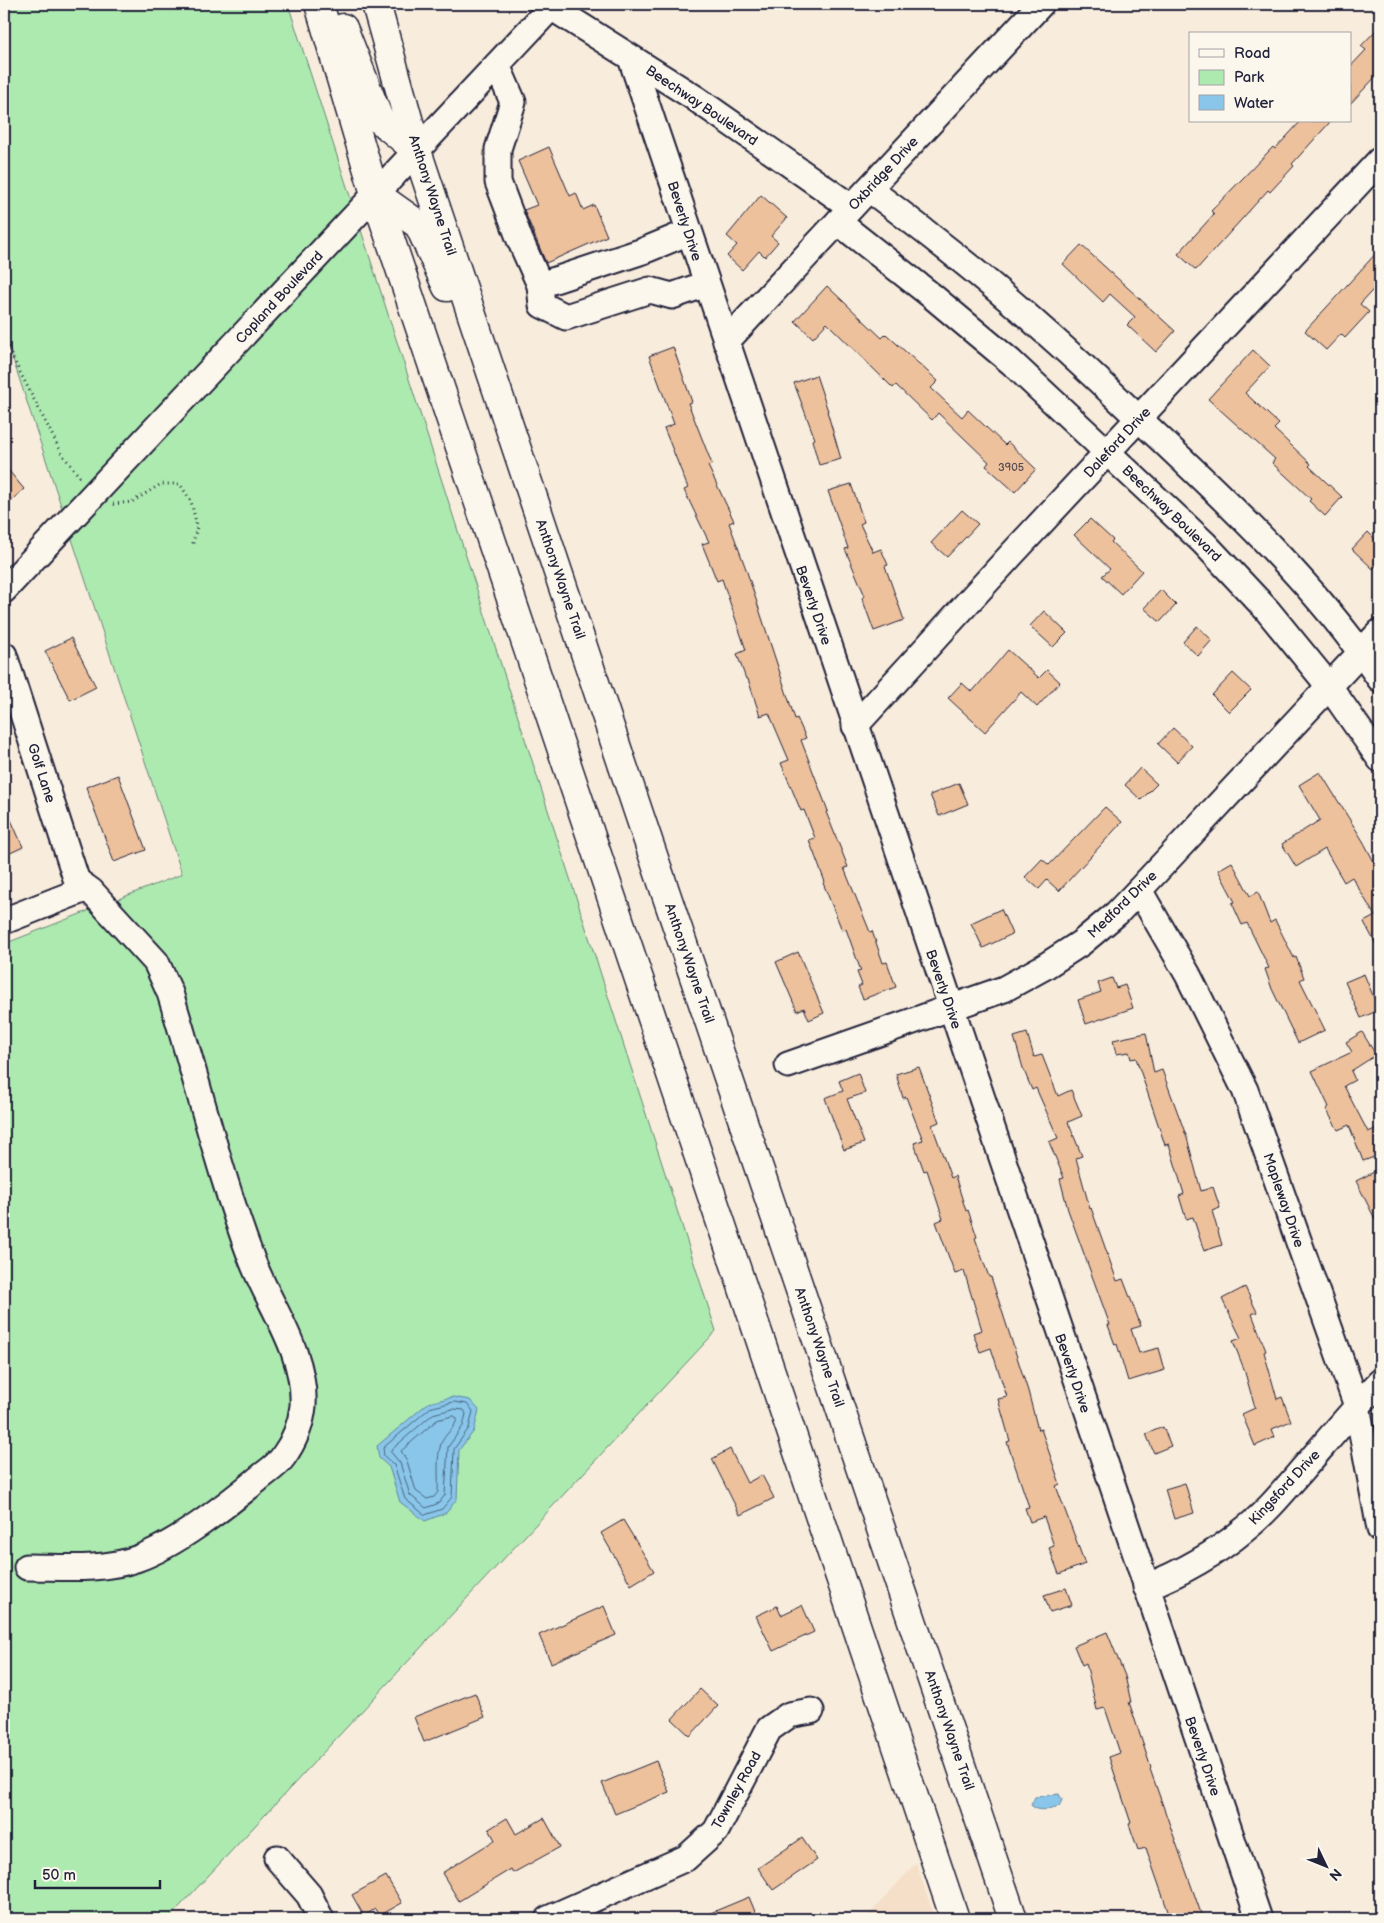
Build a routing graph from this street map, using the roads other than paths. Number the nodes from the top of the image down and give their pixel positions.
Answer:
1 (319, 4) edge
2 (333, 4) edge
3 (376, 4) edge
4 (1041, 4) edge
5 (552, 5) edge
6 (631, 58) junction
7 (497, 65) junction
8 (417, 151) junction
9 (1380, 160) edge
10 (869, 189) junction
11 (375, 194) junction
12 (844, 215) junction
13 (689, 232) junction
14 (706, 284) junction
15 (540, 285) junction
16 (726, 342) junction
17 (507, 417) junction
18 (1139, 418) junction
19 (1107, 452) junction
20 (4, 590) edge
21 (1380, 632) edge
22 (1361, 652) junction
23 (5, 664) edge
24 (1380, 679) edge
25 (1330, 686) junction
26 (855, 726) junction
27 (1380, 759) edge
28 (79, 886) junction
29 (1139, 890) junction
30 (4, 921) edge
31 (950, 1009) junction
32 (788, 1065) dead end
33 (1380, 1382) edge
34 (1357, 1406) junction
35 (1380, 1529) edge
36 (27, 1567) dead end
37 (1146, 1587) junction
38 (811, 1711) dead end
39 (277, 1858) dead end
40 (321, 1919) edge
41 (548, 1919) edge
42 (955, 1919) edge
43 (1014, 1919) edge
44 (1259, 1919) edge

1 - 11 highway
2 - 8 highway
3 - 8 highway, Anthony Wayne Trail
4 - 10 street, Oxbridge Drive
5 - 6 street, Beechway Boulevard
5 - 7 street, Copland Boulevard
6 - 12 street, Beechway Boulevard
6 - 13 street, Beverly Drive
7 - 8 street, Copland Boulevard
7 - 15 street
8 - 11 street, Copland Boulevard
8 - 17 highway, Anthony Wayne Trail
9 - 18 street, Daleford Drive
10 - 12 street, Oxbridge Drive
10 - 18 street
11 - 17 highway
11 - 20 street, Copland Boulevard
11 - 42 highway
12 - 16 street, Oxbridge Drive
12 - 19 street, Beechway Boulevard
13 - 14 street, Beverly Drive
13 - 15 street
14 - 15 street
14 - 16 street, Beverly Drive
16 - 26 street, Beverly Drive
17 - 43 highway, Anthony Wayne Trail
18 - 19 street, Daleford Drive
18 - 22 street
19 - 25 street, Beechway Boulevard
19 - 26 street, Daleford Drive
21 - 22 street, Medford Drive
22 - 24 street
22 - 25 street, Medford Drive
23 - 28 street, Golf Lane
25 - 27 street, Beechway Boulevard
25 - 29 street, Medford Drive
26 - 31 street, Beverly Drive
28 - 30 street
28 - 36 street
29 - 31 street, Medford Drive
29 - 34 street, Mapleway Drive
31 - 32 street, Medford Drive
31 - 37 street, Beverly Drive
33 - 34 street, Kingsford Drive
34 - 35 street, Mapleway Drive
34 - 37 street, Kingsford Drive
37 - 44 street, Beverly Drive
38 - 41 street, Townley Road
39 - 40 street

